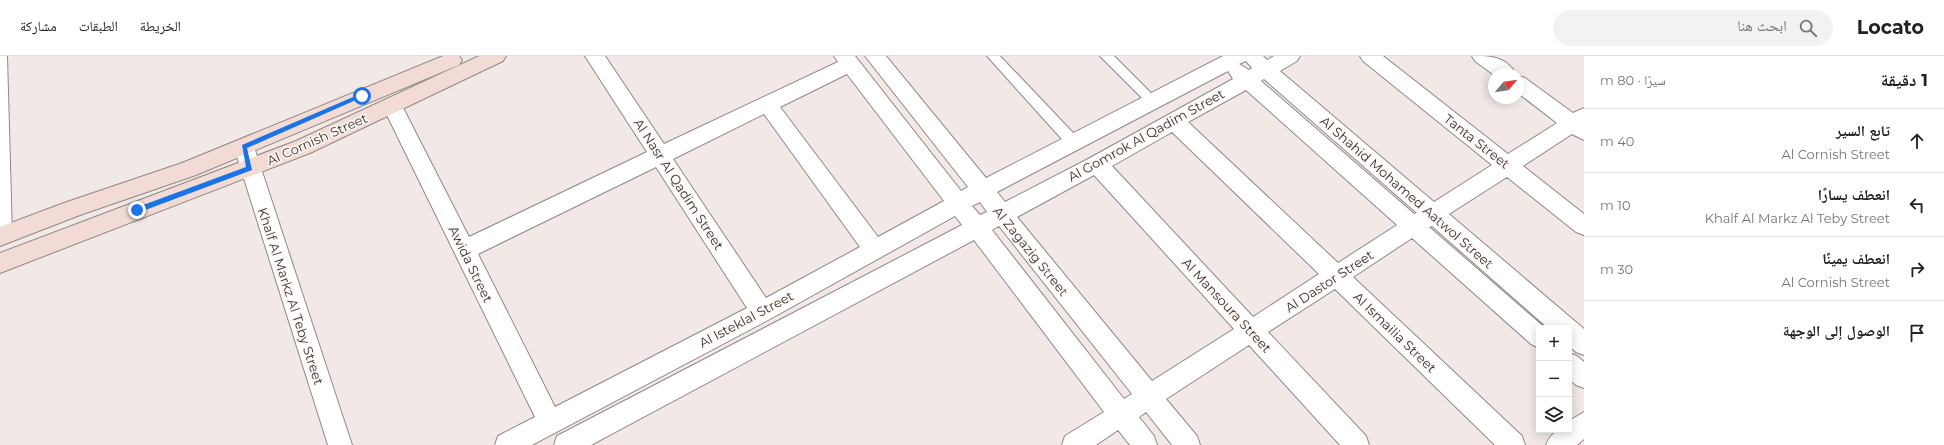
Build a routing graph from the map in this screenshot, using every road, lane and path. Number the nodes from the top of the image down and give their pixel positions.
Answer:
1 (1, 56) edge
2 (462, 56) edge
3 (496, 56) edge
4 (595, 56) edge
5 (875, 56) edge
6 (993, 56) edge
7 (1106, 56) edge
8 (1250, 56) edge
9 (1290, 56) edge
10 (1370, 56) edge
11 (1482, 56) edge
12 (1228, 58) edge
13 (847, 60) edge
14 (1498, 68) edge
15 (1265, 70) junction
16 (1246, 80) junction
17 (1524, 87) edge
18 (1152, 101) junction
19 (767, 104) junction
20 (392, 105) junction
21 (1173, 120) junction
22 (1580, 124) edge
23 (1073, 142) junction
24 (244, 147) junction
25 (660, 156) junction
26 (1097, 164) junction
27 (1508, 166) junction
28 (250, 168) junction
29 (982, 190) junction
30 (957, 203) junction
31 (1001, 213) junction
32 (1433, 214) junction
33 (1413, 226) junction
34 (1584, 226) edge
35 (976, 227) junction
36 (3, 236) edge
37 (874, 249) junction
38 (464, 250) junction
39 (0, 263) edge
40 (1336, 276) junction
41 (762, 312) junction
42 (1562, 325) edge
43 (1252, 331) junction
44 (1536, 334) edge
45 (1572, 334) edge
46 (1584, 344) edge
47 (1572, 367) edge
48 (1584, 377) edge
49 (1149, 397) junction
50 (1121, 415) junction
51 (550, 422) junction
52 (1584, 424) edge
53 (340, 445) edge
54 (507, 445) edge
55 (566, 445) edge
56 (1074, 445) edge
57 (1145, 445) edge
58 (1188, 445) edge
59 (1358, 445) edge
60 (1513, 445) edge
61 (1558, 445) edge

1 - 36 lane
2 - 24 main road, Al Cornish Street
3 - 20 main road, Al Cornish Street
4 - 25 street, Al Nasr Al Qadim Street
5 - 29 street, Al Zagazig Street
6 - 23 lane
7 - 18 lane
8 - 15 street, Al Shahid Mohamed Aatwol Street
9 - 15 street, Al Gomrok Al Qadim Street
10 - 27 street, Tanta Street
11 - 14 street
12 - 16 street, Al Shahid Mohamed Aatwol Street
12 - 18 street, Al Gomrok Al Qadim Street
13 - 19 street
13 - 30 street
15 - 16 street, Al Gomrok Al Qadim Street
15 - 32 street, Al Shahid Mohamed Aatwol Street
16 - 21 street, Al Gomrok Al Qadim Street
16 - 33 street, Al Shahid Mohamed Aatwol Street
17 - 22 street
18 - 23 street, Al Gomrok Al Qadim Street
19 - 25 street
19 - 37 street
20 - 28 main road, Al Cornish Street
20 - 38 street, Awida Street
21 - 26 street, Al Gomrok Al Qadim Street
21 - 40 street, Al Ismailia Street
22 - 27 street, Al Dastor Street
23 - 29 street, Al Gomrok Al Qadim Street
24 - 28 street, Khalf Al Markz Al Teby Street
24 - 36 main road, Al Cornish Street
25 - 38 street
25 - 41 street, Al Nasr Al Qadim Street
26 - 31 street, Al Gomrok Al Qadim Street
26 - 43 street, Al Mansoura Street
27 - 32 street, Al Dastor Street
27 - 34 street, Tanta Street
28 - 39 main road, Al Cornish Street
28 - 53 street, Khalf Al Markz Al Teby Street
29 - 30 street, Al Isteklal Street
29 - 31 street, Al Zagazig Street
30 - 35 street
30 - 37 street, Al Isteklal Street
31 - 35 street, Al Isteklal Street
31 - 49 street, Al Zagazig Street
32 - 33 street, Al Dastor Street
32 - 42 street, Al Shahid Mohamed Aatwol Street
33 - 40 street, Al Dastor Street
33 - 44 street, Al Shahid Mohamed Aatwol Street
35 - 50 street
35 - 55 street, Al Isteklal Street
37 - 41 street, Al Isteklal Street
38 - 51 street, Awida Street
40 - 43 street, Al Dastor Street
40 - 60 street, Al Ismailia Street
41 - 51 street, Al Isteklal Street
43 - 49 street, Al Dastor Street
43 - 59 street, Al Mansoura Street
45 - 46 street
47 - 48 street
49 - 50 street, Al Dastor Street
49 - 58 street, Al Zagazig Street
50 - 56 street, Al Dastor Street
50 - 57 street
51 - 54 street, Al Isteklal Street
52 - 61 street

